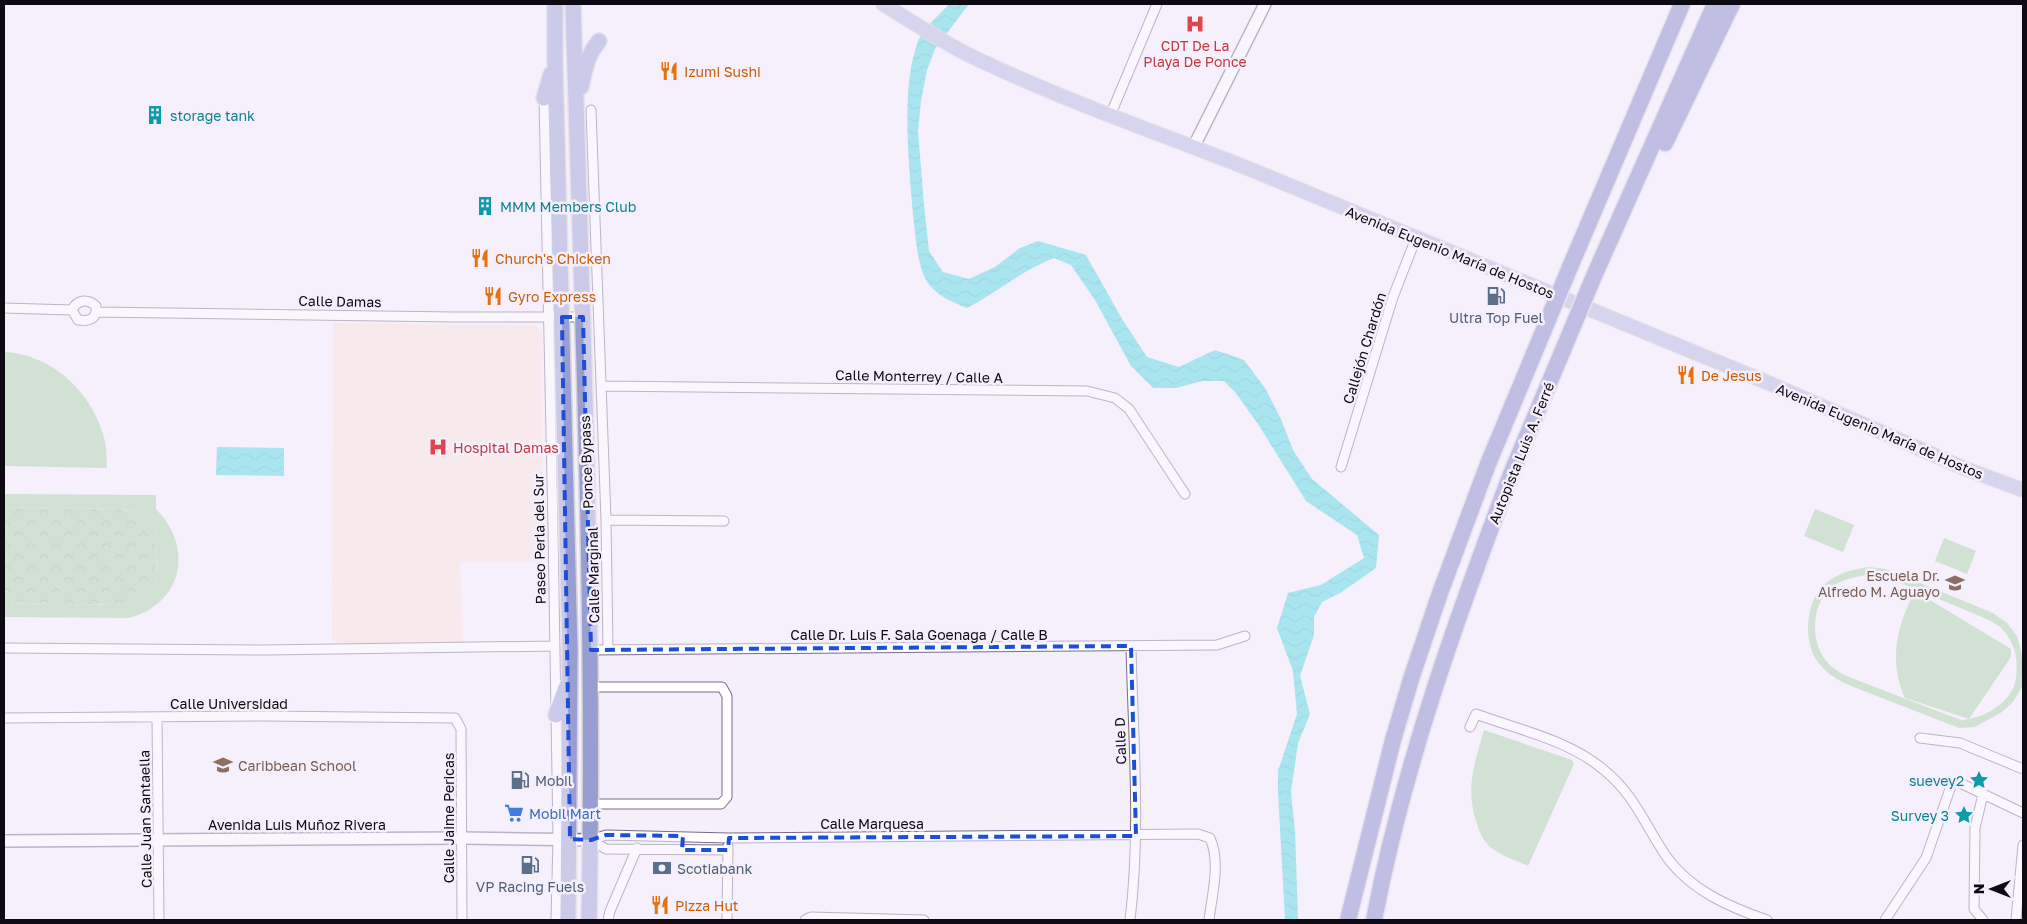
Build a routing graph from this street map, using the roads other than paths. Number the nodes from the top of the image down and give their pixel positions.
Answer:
1 (555, 4) edge
2 (574, 4) edge
3 (883, 4) edge
4 (1157, 4) edge
5 (1265, 4) edge
6 (1682, 4) edge
7 (1715, 4) edge
8 (1732, 4) edge
9 (599, 41) dead end
10 (555, 63) junction
11 (544, 98) joint
12 (584, 108) junction
13 (1110, 116) junction
14 (1194, 146) junction
15 (1643, 166) junction
16 (1416, 238) junction
17 (4, 308) edge
18 (72, 310) junction
19 (96, 312) junction
20 (556, 317) junction
21 (583, 317) junction
22 (601, 386) junction
23 (1341, 467) dead end
24 (2023, 490) edge
25 (1185, 494) dead end
26 (606, 520) junction
27 (724, 521) dead end
28 (1245, 636) dead end
29 (554, 646) junction
30 (1131, 646) junction
31 (4, 648) edge
32 (591, 650) junction
33 (608, 650) junction
34 (570, 676) junction
35 (591, 687) junction
36 (556, 715) junction
37 (158, 717) junction
38 (4, 718) edge
39 (455, 718) joint
40 (1470, 726) dead end
41 (1920, 738) dead end
42 (2023, 768) edge
43 (1983, 794) junction
44 (591, 804) junction
45 (2023, 813) edge
46 (683, 836) junction
47 (1136, 836) junction
48 (462, 838) junction
49 (729, 838) junction
50 (564, 839) junction
51 (158, 840) junction
52 (591, 840) junction
53 (4, 841) edge
54 (2023, 845) edge
55 (637, 848) junction
56 (682, 850) junction
57 (728, 850) junction
58 (1375, 915) edge
59 (1349, 916) edge
60 (159, 920) edge
61 (462, 920) edge
62 (556, 920) edge
63 (568, 920) edge
64 (589, 920) edge
65 (608, 920) edge
66 (727, 920) edge
67 (805, 920) edge
68 (924, 920) edge
69 (1130, 920) edge
70 (1209, 920) edge
71 (1767, 920) edge
72 (1885, 920) edge
73 (1984, 920) edge
74 (2016, 920) edge

1 - 10 highway, Ponce Bypass
2 - 12 highway, Ponce Bypass
3 - 13 main road, Avenida Eugenio María de Hostos
4 - 13 street
5 - 14 street
6 - 59 highway, Autopista Luis A. Ferré, bridge
7 - 15 highway, Autopista Luis A. Ferré
8 - 15 highway
9 - 12 highway
10 - 11 highway
10 - 20 highway, Ponce Bypass
11 - 20 street, Paseo Perla del Sur
12 - 21 highway, Ponce Bypass
12 - 22 street, Calle Marginal
13 - 14 main road, Avenida Eugenio María de Hostos
14 - 16 main road, Avenida Eugenio María de Hostos
15 - 58 highway, Autopista Luis A. Ferré, bridge
16 - 23 street, Callejón Chardón
16 - 24 main road, Avenida Eugenio María de Hostos
17 - 18 street, Calle Damas
18 - 19 street, Calle Damas
18 - 19 street, Calle Damas
19 - 20 street, Calle Damas
20 - 21 street, Calle Damas
20 - 29 street, Paseo Perla del Sur
20 - 34 highway, Ponce Bypass
21 - 32 highway, Ponce Bypass
22 - 25 street, Calle Monterrey / Calle A
22 - 26 street, Calle Marginal
26 - 27 street
26 - 33 street, Calle Marginal
28 - 30 street, Calle Dr. Luis F. Sala Goenaga / Calle B
29 - 31 street
29 - 36 street, Paseo Perla del Sur
30 - 33 street, Calle Dr. Luis F. Sala Goenaga / Calle B
30 - 47 street, Calle D
32 - 33 street, Calle Dr. Luis F. Sala Goenaga / Calle B
32 - 35 highway, Ponce Bypass
34 - 36 highway
34 - 50 highway, Ponce Bypass
35 - 44 highway, Ponce Bypass
35 - 44 street
36 - 50 street, Paseo Perla del Sur
37 - 38 street, Calle Universidad
37 - 39 street, Calle Universidad
37 - 51 street, Calle Juan Santaella
39 - 48 street, Calle Jaime Pericas
40 - 71 street
41 - 42 street
43 - 45 street
43 - 72 street
43 - 73 street
44 - 52 highway, Ponce Bypass
46 - 49 street, Calle Marquesa
46 - 52 street, Calle Marquesa
46 - 56 street
47 - 49 street, Calle Marquesa
47 - 69 street, Calle D
47 - 70 street, Calle Marquesa
48 - 50 street, Avenida Luis Muñoz Rivera
48 - 51 street, Avenida Luis Muñoz Rivera
48 - 61 street, Calle Jaime Pericas
49 - 57 street
50 - 52 street, Avenida Luis Muñoz Rivera
50 - 62 street, Paseo Perla del Sur
50 - 63 highway, Ponce Bypass
51 - 53 street, Avenida Luis Muñoz Rivera
51 - 60 street, Calle Juan Santaella
52 - 55 street
52 - 64 highway, Ponce Bypass
54 - 74 street
55 - 56 street
55 - 65 street
56 - 57 street
57 - 66 street
67 - 68 street

